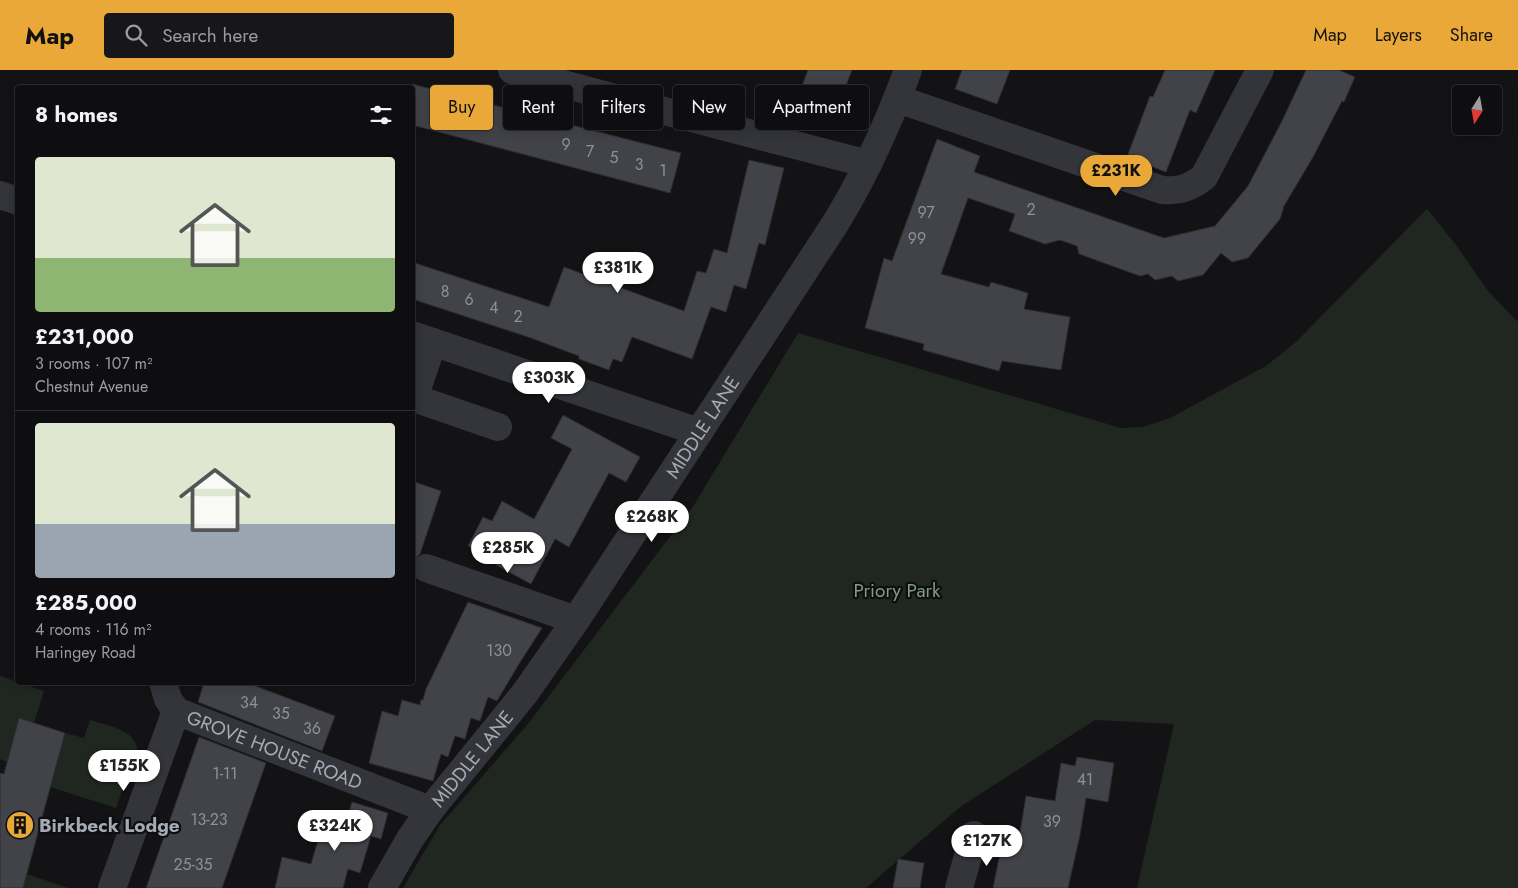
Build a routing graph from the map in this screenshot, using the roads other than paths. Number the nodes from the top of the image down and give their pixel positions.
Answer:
1 (512, 70) edge
2 (908, 70) edge
3 (1260, 70) edge
4 (898, 98) junction
5 (868, 164) junction
6 (0, 195) edge
7 (15, 200) edge
8 (423, 339) edge
9 (415, 391) edge
10 (415, 398) edge
11 (498, 427) dead end
12 (699, 432) junction
13 (426, 568) dead end
14 (576, 620) junction
15 (165, 685) edge
16 (176, 711) junction
17 (430, 810) junction
18 (974, 835) dead end
19 (112, 888) edge
20 (382, 888) edge
21 (959, 888) edge

1 - 5 street
2 - 4 street, MIDDLE LANE
3 - 4 street
4 - 5 street, MIDDLE LANE
5 - 12 street, MIDDLE LANE
6 - 7 street
8 - 9 street
8 - 12 street
10 - 11 street
12 - 14 street, MIDDLE LANE
13 - 14 street
14 - 17 street, MIDDLE LANE
15 - 16 street, GROVE HOUSE ROAD
16 - 17 street, GROVE HOUSE ROAD
16 - 19 street
17 - 20 street, MIDDLE LANE
18 - 21 street

